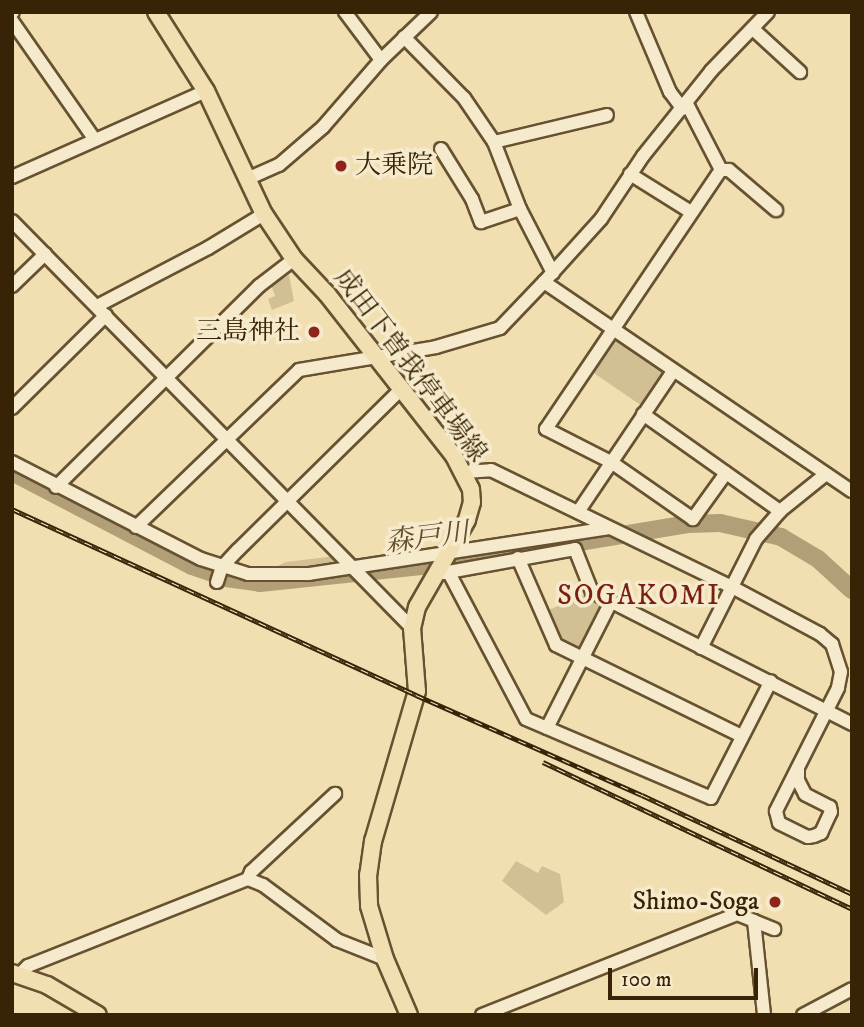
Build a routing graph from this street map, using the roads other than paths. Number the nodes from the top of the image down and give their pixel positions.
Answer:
1 (156, 12) edge
2 (345, 12) edge
3 (431, 12) edge
4 (636, 12) edge
5 (768, 12) edge
6 (12, 21) edge
7 (753, 29) junction
8 (404, 37) junction
9 (381, 61) junction
10 (800, 72) dead end
11 (206, 92) junction
12 (685, 106) junction
13 (607, 115) dead end
14 (95, 140) junction
15 (494, 142) junction
16 (441, 149) dead end
17 (721, 170) junction
18 (630, 174) junction
19 (12, 177) edge
20 (247, 178) junction
21 (520, 209) junction
22 (776, 210) dead end
23 (691, 212) junction
24 (264, 214) junction
25 (12, 221) edge
26 (45, 254) junction
27 (295, 259) junction
28 (548, 278) junction
29 (12, 286) edge
30 (101, 311) junction
31 (614, 330) junction
32 (376, 357) junction
33 (673, 370) junction
34 (167, 377) junction
35 (402, 388) junction
36 (12, 408) edge
37 (643, 414) junction
38 (227, 439) junction
39 (12, 462) edge
40 (611, 462) junction
41 (465, 472) junction
42 (726, 473) junction
43 (826, 474) junction
44 (56, 486) junction
45 (852, 491) edge
46 (288, 501) junction
47 (780, 511) junction
48 (578, 512) junction
49 (136, 527) junction
50 (612, 530) junction
51 (450, 552) junction
52 (518, 558) junction
53 (354, 567) junction
54 (220, 573) junction
55 (443, 573) junction
56 (732, 587) junction
57 (611, 602) junction
58 (412, 628) junction
59 (701, 648) junction
60 (582, 660) junction
61 (771, 681) junction
62 (827, 710) junction
63 (852, 724) edge
64 (547, 728) junction
65 (742, 736) junction
66 (798, 768) junction
67 (335, 794) dead end
68 (248, 879) junction
69 (754, 921) junction
70 (774, 929) dead end
71 (385, 959) junction
72 (16, 974) edge
73 (852, 989) edge
74 (99, 1015) edge
75 (409, 1015) edge
76 (482, 1015) edge
77 (764, 1015) edge
78 (803, 1015) edge

1 - 11 main road, 成田下曽我停車場線
2 - 9 street
3 - 8 street
4 - 12 street
5 - 7 street
6 - 14 street
7 - 10 street
7 - 12 street
8 - 9 street
8 - 15 street
9 - 20 street
11 - 14 street
11 - 20 main road, 成田下曽我停車場線
12 - 17 street
12 - 18 street
13 - 15 street
14 - 19 street
15 - 21 street
16 - 21 street
17 - 22 street
17 - 23 street
18 - 23 street
18 - 28 street
20 - 24 main road, 成田下曽我停車場線
21 - 28 street
23 - 31 street
24 - 27 main road, 成田下曽我停車場線
24 - 30 street
25 - 26 street
26 - 29 street
26 - 30 street
27 - 32 main road, 成田下曽我停車場線
27 - 34 street
28 - 31 street
28 - 32 street
30 - 34 street
30 - 36 street
31 - 33 street
31 - 40 street
32 - 35 main road, 成田下曽我停車場線
32 - 38 street
33 - 37 street
33 - 43 street
34 - 38 street
34 - 44 street
35 - 41 main road, 成田下曽我停車場線
35 - 46 street
37 - 40 street
37 - 42 street
38 - 46 street
38 - 49 street
39 - 44 street
40 - 42 street
40 - 48 street
41 - 48 street
41 - 51 main road, 成田下曽我停車場線
42 - 47 street
43 - 45 street
43 - 47 street
44 - 49 street
46 - 53 street
46 - 54 street
47 - 56 street
48 - 50 street
49 - 54 street
50 - 51 street
50 - 56 street
51 - 53 street
51 - 55 main road, 成田下曽我停車場線
52 - 55 street
52 - 57 street
52 - 60 street
53 - 54 street
53 - 58 street
55 - 58 main road, 成田下曽我停車場線
55 - 64 street
56 - 59 street
56 - 62 street
57 - 59 street
57 - 60 street
58 - 71 main road, 成田下曽我停車場線
59 - 61 street
60 - 64 street
60 - 65 street
61 - 62 street
61 - 65 street
62 - 63 street
62 - 66 street
64 - 65 street
66 - 66 street
67 - 68 street
68 - 71 street
68 - 72 street
69 - 70 street
69 - 76 street
69 - 77 street
71 - 75 main road, 成田下曽我停車場線
72 - 74 main road
73 - 78 street

